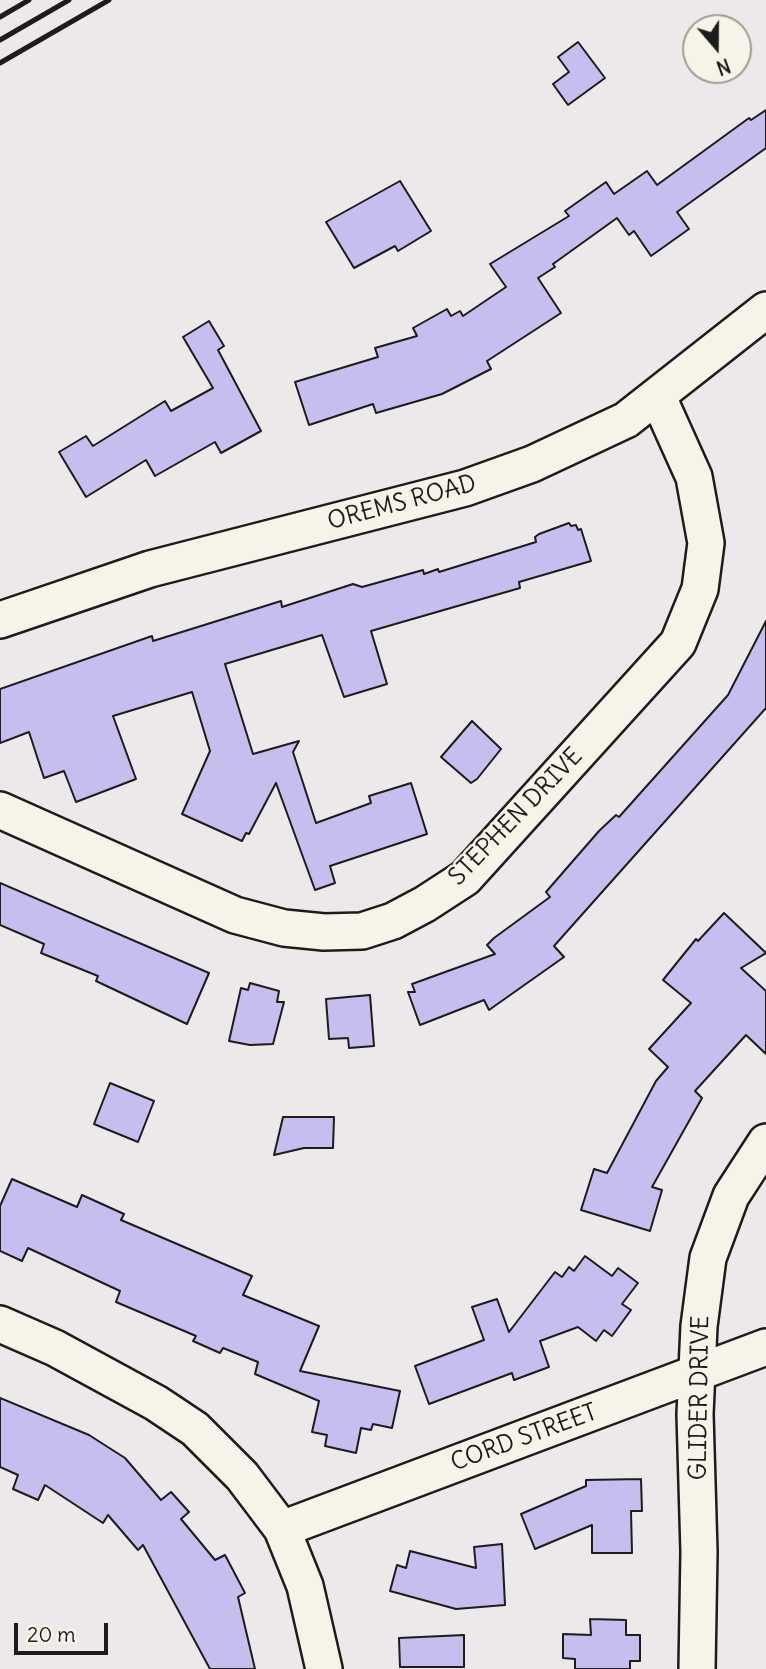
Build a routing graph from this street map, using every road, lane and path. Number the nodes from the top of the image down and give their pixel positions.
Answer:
1 (766, 310) edge
2 (659, 397) junction
3 (0, 620) edge
4 (0, 810) edge
5 (766, 1142) edge
6 (0, 1324) edge
7 (766, 1347) edge
8 (698, 1374) junction
9 (282, 1529) junction
10 (324, 1669) edge
11 (697, 1669) edge

1 - 2 street, OREMS ROAD
2 - 3 street, OREMS ROAD
2 - 4 street, STEPHEN DRIVE
5 - 8 street, GLIDER DRIVE
6 - 9 street
7 - 8 street, CORD STREET
8 - 9 street, CORD STREET
8 - 11 street, GLIDER DRIVE
9 - 10 street

